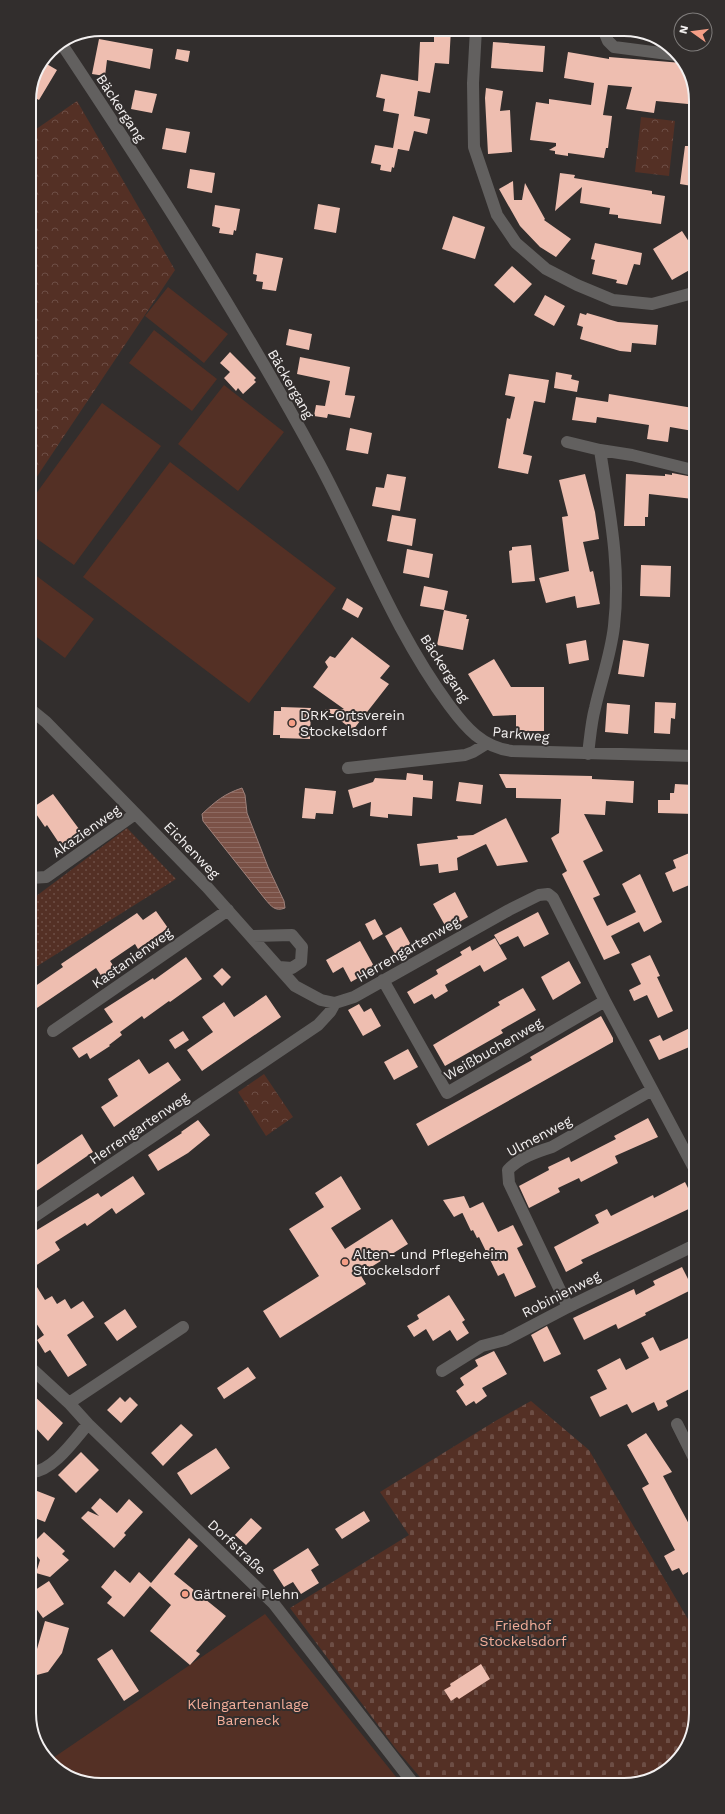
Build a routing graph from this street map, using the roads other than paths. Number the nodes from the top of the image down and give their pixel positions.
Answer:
1 (476, 36) edge
2 (606, 36) edge
3 (64, 48) edge
4 (669, 54) edge
5 (689, 294) edge
6 (567, 442) dead end
7 (600, 450) junction
8 (689, 469) edge
9 (36, 714) edge
10 (486, 744) junction
11 (588, 754) junction
12 (689, 756) edge
13 (348, 768) dead end
14 (135, 814) junction
15 (36, 878) edge
16 (228, 910) junction
17 (251, 936) junction
18 (279, 967) junction
19 (382, 980) junction
20 (605, 1000) junction
21 (335, 1003) junction
22 (53, 1031) dead end
23 (652, 1090) junction
24 (689, 1159) edge
25 (36, 1215) edge
26 (689, 1248) edge
27 (568, 1306) junction
28 (183, 1327) dead end
29 (442, 1371) dead end
30 (36, 1373) edge
31 (69, 1403) junction
32 (88, 1424) junction
33 (677, 1424) dead end
34 (689, 1448) edge
35 (36, 1471) edge
36 (409, 1778) edge

1 - 5 street
2 - 4 street
3 - 10 street, Bäckergang
6 - 7 street
7 - 8 street
7 - 11 street
9 - 14 street, Eichenweg
10 - 11 street, Parkweg
10 - 13 street, Parkweg
11 - 12 street, Parkweg
14 - 15 street, Akazienweg
14 - 16 street, Eichenweg
16 - 17 street, Eichenweg
16 - 22 street, Kastanienweg
17 - 18 street, Eichenweg
17 - 18 street
18 - 21 street, Eichenweg
19 - 20 street, Herrengartenweg
19 - 20 street, Weißbuchenweg
19 - 21 street, Herrengartenweg
20 - 23 street, Herrengartenweg
21 - 25 street, Herrengartenweg
23 - 24 street, Herrengartenweg
23 - 27 street, Ulmenweg
26 - 27 street, Robinienweg
27 - 29 street, Robinienweg
28 - 31 street
30 - 31 street, Dorfstraße
31 - 32 street, Dorfstraße
32 - 35 street
32 - 36 street, Dorfstraße
33 - 34 street

